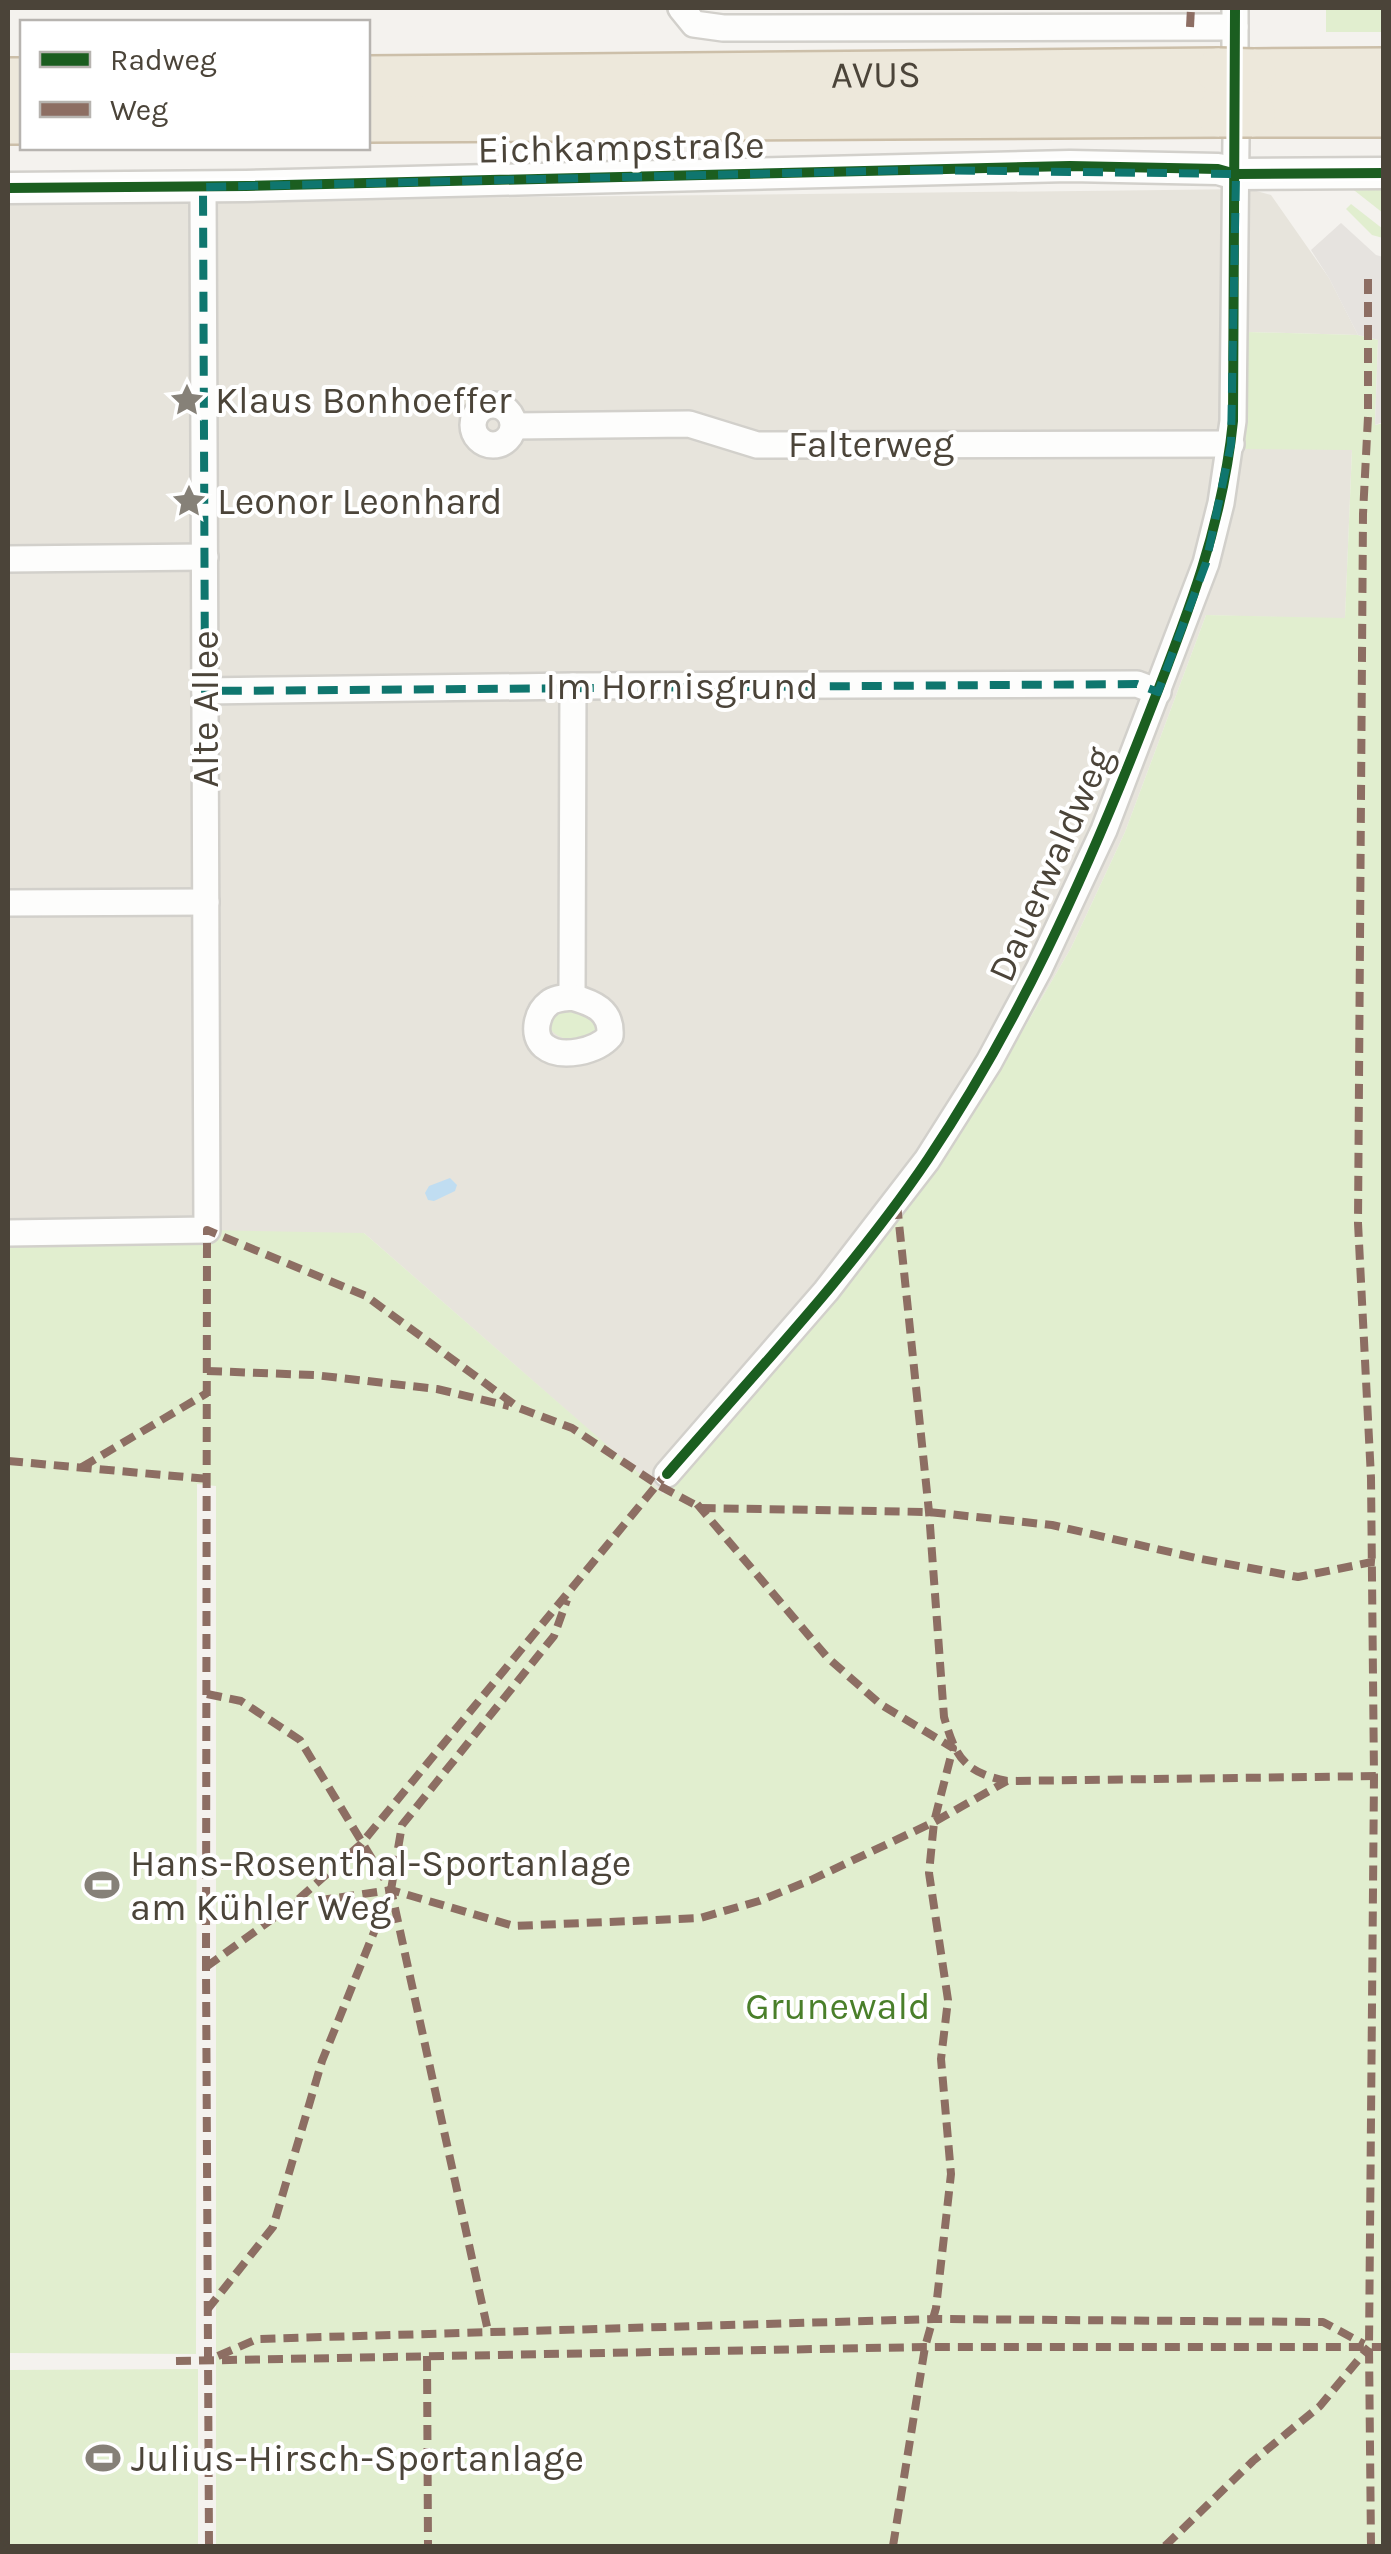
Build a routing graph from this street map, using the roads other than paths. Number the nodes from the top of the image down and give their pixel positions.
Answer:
1 (682, 8) edge
2 (1384, 71) edge
3 (1236, 74) edge
4 (370, 79) edge
5 (1384, 114) edge
6 (370, 119) edge
7 (1384, 172) edge
8 (1236, 174) junction
9 (203, 186) junction
10 (8, 188) edge
11 (514, 426) dead end
12 (1231, 444) junction
13 (205, 558) junction
14 (8, 559) edge
15 (573, 686) junction
16 (206, 691) junction
17 (1158, 692) junction
18 (206, 902) junction
19 (8, 903) edge
20 (572, 997) dead end
21 (8, 1233) edge
22 (666, 1474) dead end

1 - 3 street
2 - 3 highway, AVUS
3 - 4 highway, AVUS
3 - 5 highway, AVUS
3 - 6 highway, AVUS
3 - 8 street
7 - 8 street, Eichkampstraße
8 - 9 street, Eichkampstraße
8 - 12 street, Dauerwaldweg
9 - 10 street, Eichkampstraße
9 - 13 street, Alte Allee
11 - 12 street, Falterweg
12 - 17 street, Dauerwaldweg
13 - 14 street
13 - 16 street, Alte Allee
15 - 16 street, Im Hornisgrund
15 - 17 street, Im Hornisgrund
15 - 20 street
16 - 18 street, Alte Allee
17 - 22 street, Dauerwaldweg
18 - 19 street
18 - 21 street, Alte Allee

